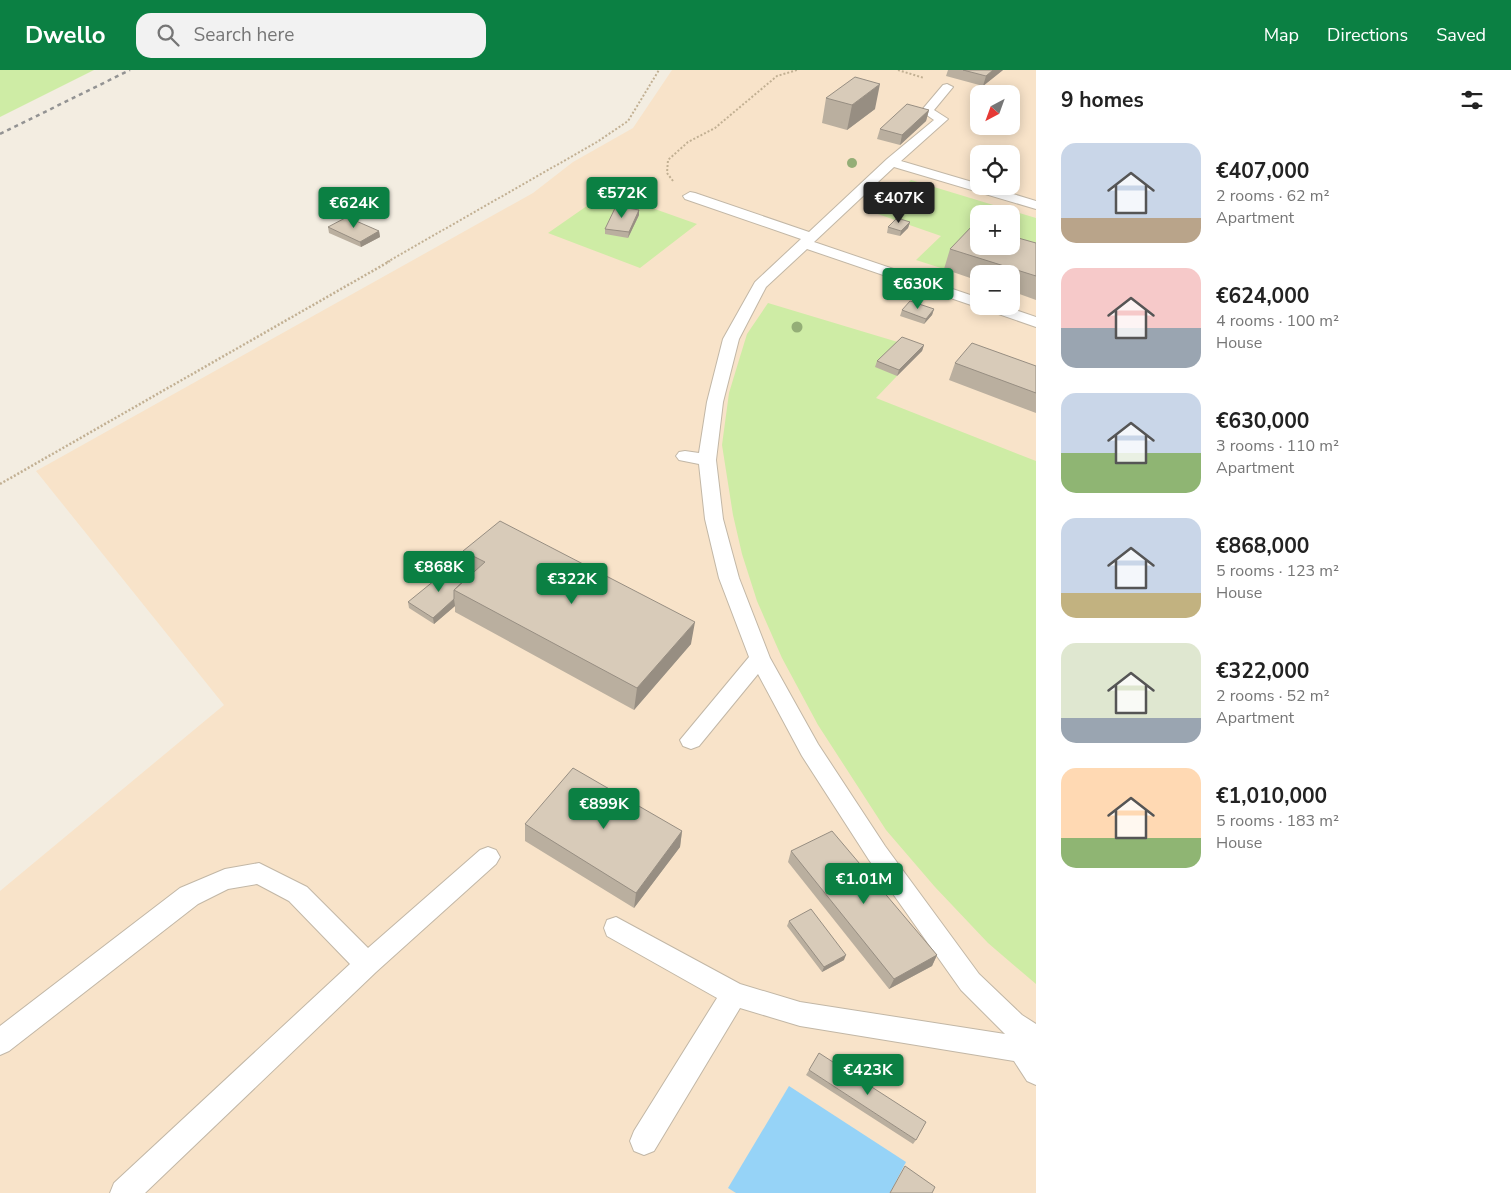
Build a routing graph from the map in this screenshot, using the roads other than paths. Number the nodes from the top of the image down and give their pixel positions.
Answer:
1 (947, 87) dead end
2 (892, 162) junction
3 (690, 196) road end
4 (1036, 206) edge
5 (808, 241) junction
6 (970, 300) edge
7 (1015, 315) edge
8 (1036, 322) edge
9 (685, 456) dead end
10 (707, 460) junction
11 (760, 658) junction
12 (691, 740) dead end
13 (488, 857) dead end
14 (616, 928) dead end
15 (366, 964) junction
16 (734, 994) junction
17 (0, 1042) edge
18 (1031, 1046) edge
19 (1036, 1072) edge
20 (644, 1141) dead end
21 (124, 1193) edge

1 - 2 lane
2 - 4 lane
2 - 5 lane
3 - 5 lane
5 - 6 lane
5 - 10 lane
7 - 8 lane
9 - 10 lane
10 - 11 lane
11 - 12 lane
11 - 18 lane
13 - 15 lane
14 - 16 lane
15 - 17 lane
15 - 21 lane
16 - 18 lane
16 - 20 lane
18 - 19 lane

